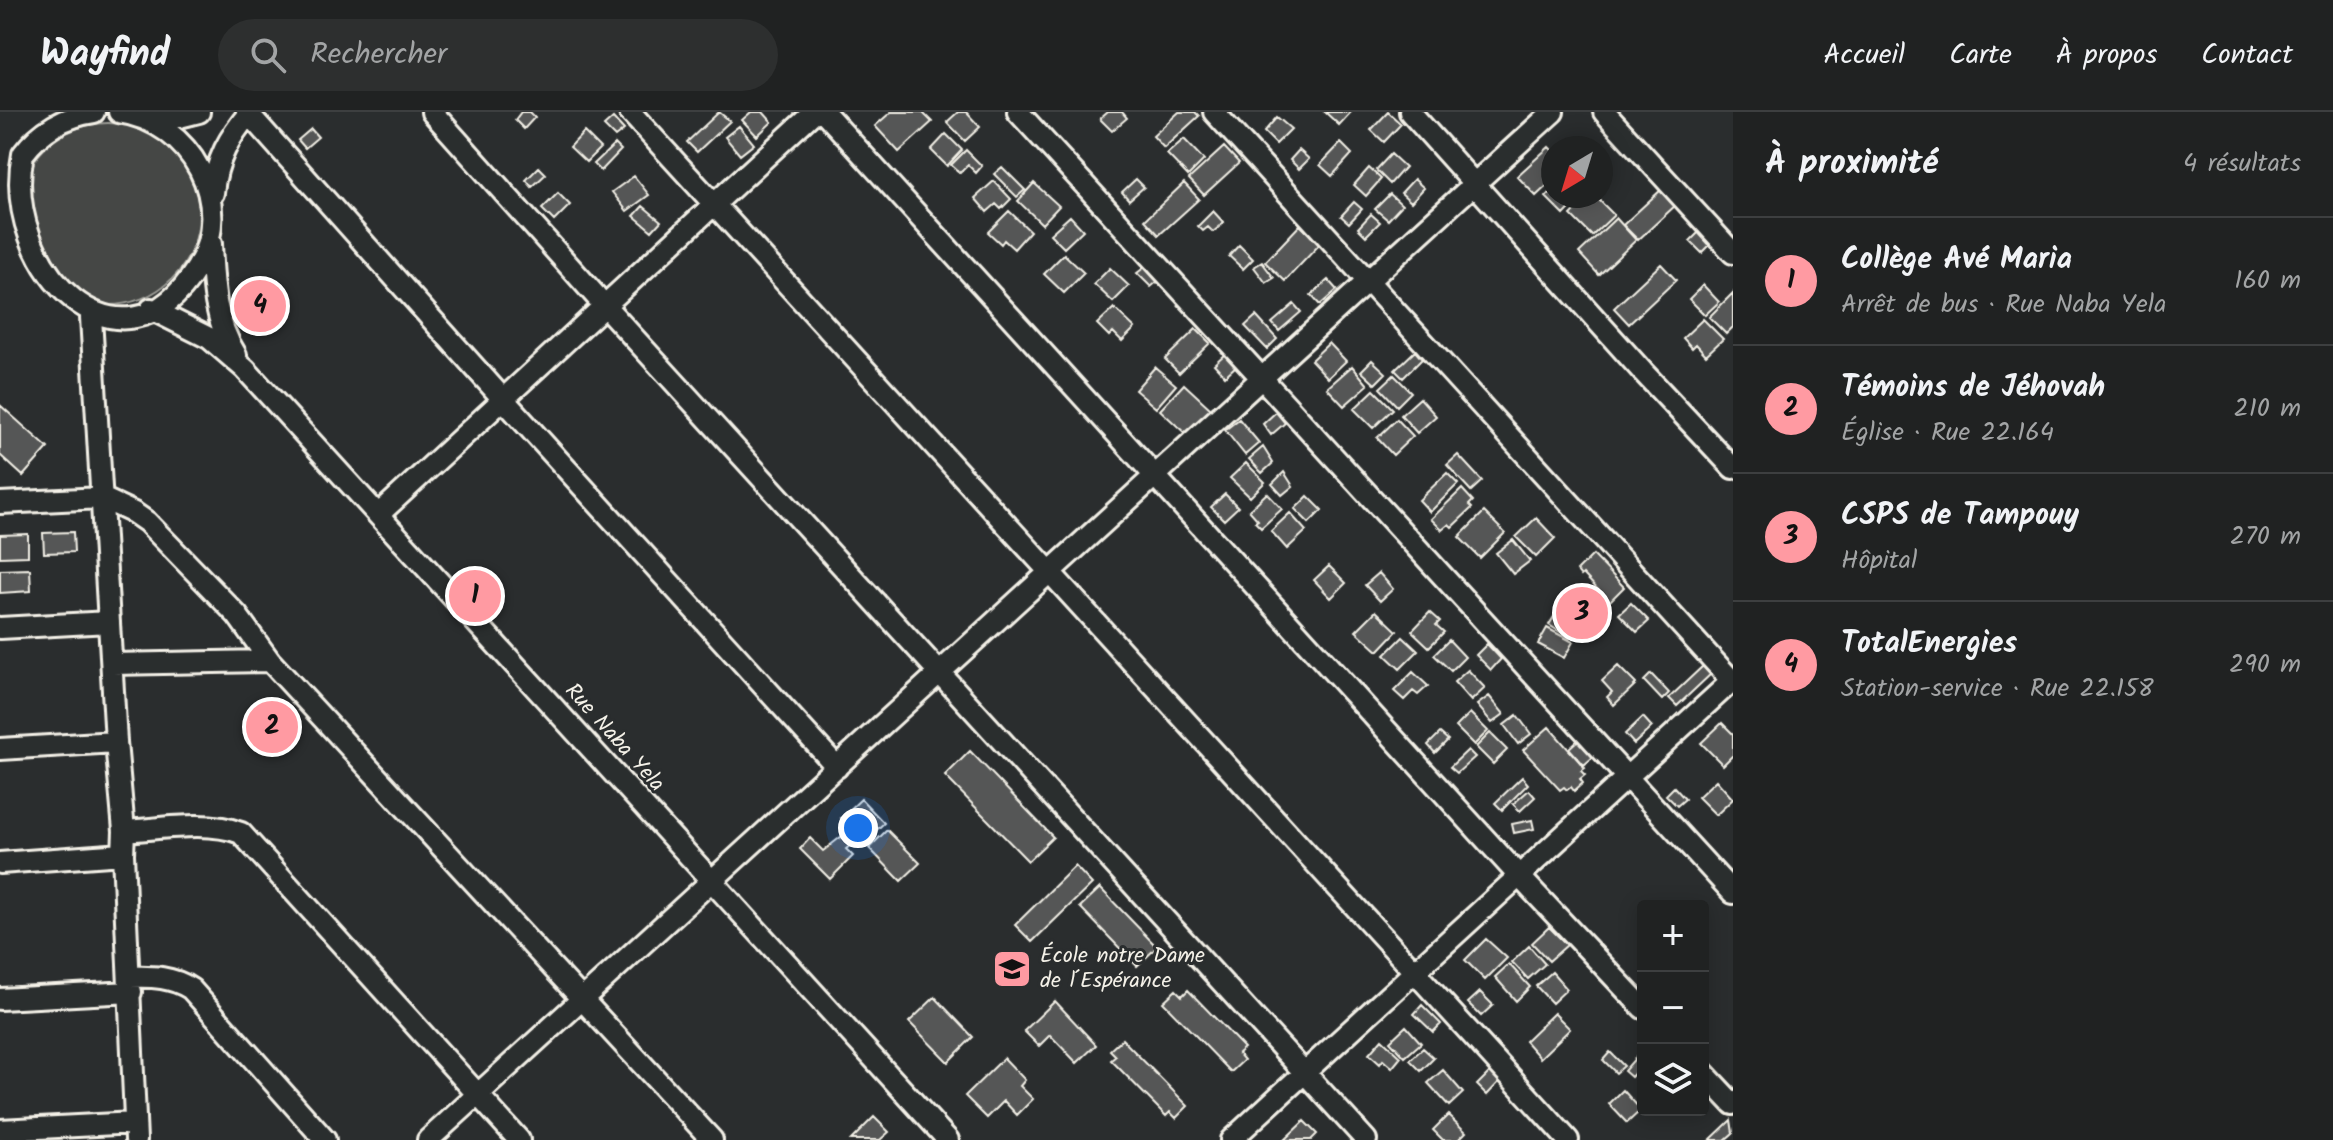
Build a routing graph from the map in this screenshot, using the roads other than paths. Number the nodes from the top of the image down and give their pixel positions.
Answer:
1 (94, 112) edge
2 (199, 112) edge
3 (432, 112) edge
4 (630, 112) edge
5 (814, 112) edge
6 (824, 112) edge
7 (1018, 112) edge
8 (1214, 112) edge
9 (1410, 112) edge
10 (1553, 112) edge
11 (1604, 112) edge
12 (248, 113) edge
13 (128, 114) edge
14 (19, 160) junction
15 (0, 179) edge
16 (1474, 183) junction
17 (713, 203) junction
18 (4, 212) dead end
19 (211, 218) junction
20 (1733, 253) edge
21 (1368, 282) junction
22 (43, 296) dead end
23 (604, 305) junction
24 (151, 309) junction
25 (91, 317) junction
26 (245, 369) junction
27 (1260, 379) junction
28 (503, 399) junction
29 (1733, 468) edge
30 (1155, 475) junction
31 (102, 498) junction
32 (0, 503) edge
33 (378, 515) junction
34 (1050, 572) junction
35 (109, 622) junction
36 (0, 628) edge
37 (270, 661) junction
38 (112, 664) junction
39 (940, 673) junction
40 (1733, 681) edge
41 (116, 742) junction
42 (0, 749) edge
43 (837, 767) junction
44 (1628, 777) junction
45 (124, 831) junction
46 (123, 854) junction
47 (0, 863) edge
48 (1519, 876) junction
49 (712, 881) junction
50 (1733, 893) edge
51 (1415, 971) junction
52 (131, 985) junction
53 (0, 999) edge
54 (583, 999) junction
55 (1637, 1002) edge
56 (1304, 1073) junction
57 (1709, 1078) edge
58 (478, 1095) junction
59 (1733, 1104) edge
60 (0, 1130) edge
61 (136, 1132) edge
62 (325, 1140) edge
63 (428, 1140) edge
64 (519, 1140) edge
65 (712, 1140) edge
66 (948, 1140) edge
67 (1231, 1140) edge
68 (1366, 1140) edge
69 (1568, 1140) edge

1 - 14 street
2 - 13 street
3 - 23 street
4 - 17 street
5 - 17 street
6 - 30 street
7 - 27 street
8 - 21 street
9 - 16 street
10 - 16 street
11 - 20 street
12 - 19 street
12 - 28 street
13 - 19 street
14 - 15 street
14 - 18 street
16 - 21 street
16 - 29 street
17 - 23 street
17 - 34 street
19 - 24 street
19 - 26 street
21 - 27 street
21 - 40 street
22 - 25 street
23 - 28 street
23 - 39 street
24 - 25 street
24 - 26 street
25 - 31 street
26 - 33 street, Rue Naba Yela
27 - 30 street
27 - 44 street
28 - 33 street
28 - 43 street
30 - 34 street
30 - 48 street
31 - 32 street
31 - 35 street
31 - 37 street
33 - 49 street, Rue Naba Yela
34 - 39 street
34 - 51 street
35 - 36 street
35 - 38 street
37 - 38 street
37 - 54 street
38 - 41 street
39 - 43 street
39 - 56 street
40 - 44 street
41 - 42 street
41 - 45 street
43 - 49 street
44 - 48 street
44 - 50 street
45 - 46 street
45 - 58 street
46 - 47 street
46 - 52 street
48 - 51 street
48 - 55 street
49 - 54 street
49 - 66 street, Rue Naba Yela
51 - 56 street
51 - 69 street
52 - 53 street
52 - 61 street
52 - 62 street
54 - 58 street
54 - 65 street
56 - 67 street
56 - 68 street
57 - 59 street
58 - 63 street
58 - 64 street
60 - 61 street

